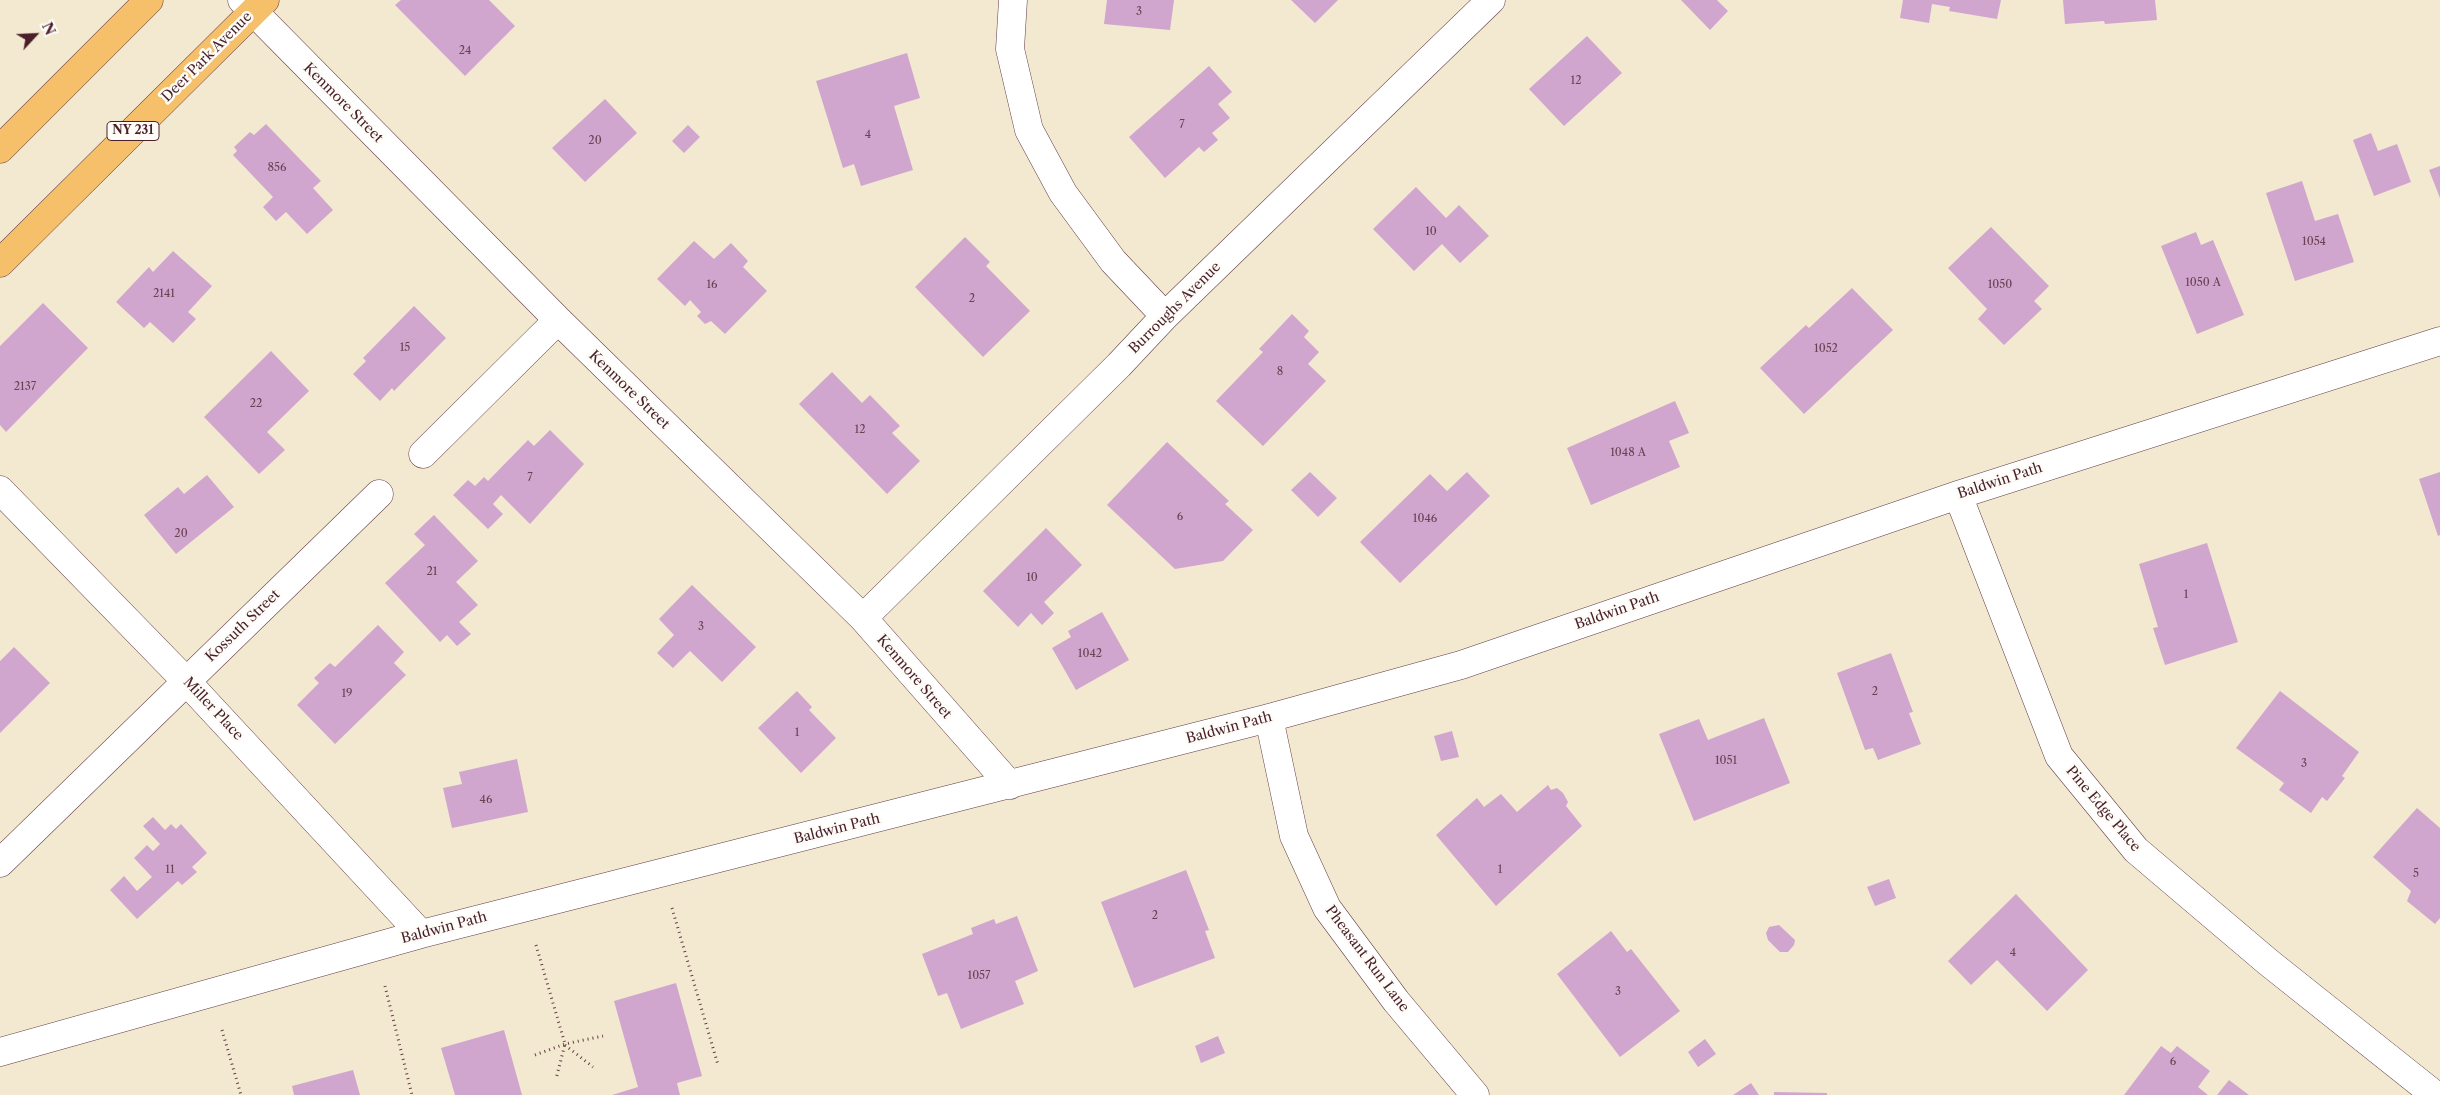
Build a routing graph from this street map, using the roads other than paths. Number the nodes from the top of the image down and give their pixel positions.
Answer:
1 (149, 0) edge
2 (1013, 0) edge
3 (1491, 0) edge
4 (253, 4) edge
5 (0, 149) edge
6 (0, 263) edge
7 (1165, 316) junction
8 (558, 320) junction
9 (2440, 341) edge
10 (423, 454) dead end
11 (0, 490) edge
12 (379, 494) dead end
13 (1958, 495) junction
14 (863, 618) junction
15 (186, 681) junction
16 (1269, 718) junction
17 (1010, 785) junction
18 (0, 863) edge
19 (420, 934) junction
20 (0, 1052) edge
21 (1475, 1095) edge
22 (2435, 1095) edge

1 - 5 main road
2 - 7 street
3 - 7 street, Burroughs Avenue
4 - 6 main road, Deer Park Avenue / NY 231
4 - 8 street, Kenmore Street
7 - 14 street, Burroughs Avenue
8 - 10 street
8 - 14 street, Kenmore Street
9 - 13 street, Baldwin Path
11 - 15 street, Miller Place
12 - 15 street, Kossuth Street
13 - 16 street, Baldwin Path
13 - 22 street, Pine Edge Place
14 - 17 street, Kenmore Street
15 - 18 street, Kossuth Street
15 - 19 street, Miller Place
16 - 17 street, Baldwin Path
16 - 21 street, Pheasant Run Lane
17 - 19 street, Baldwin Path
19 - 20 street, Baldwin Path

